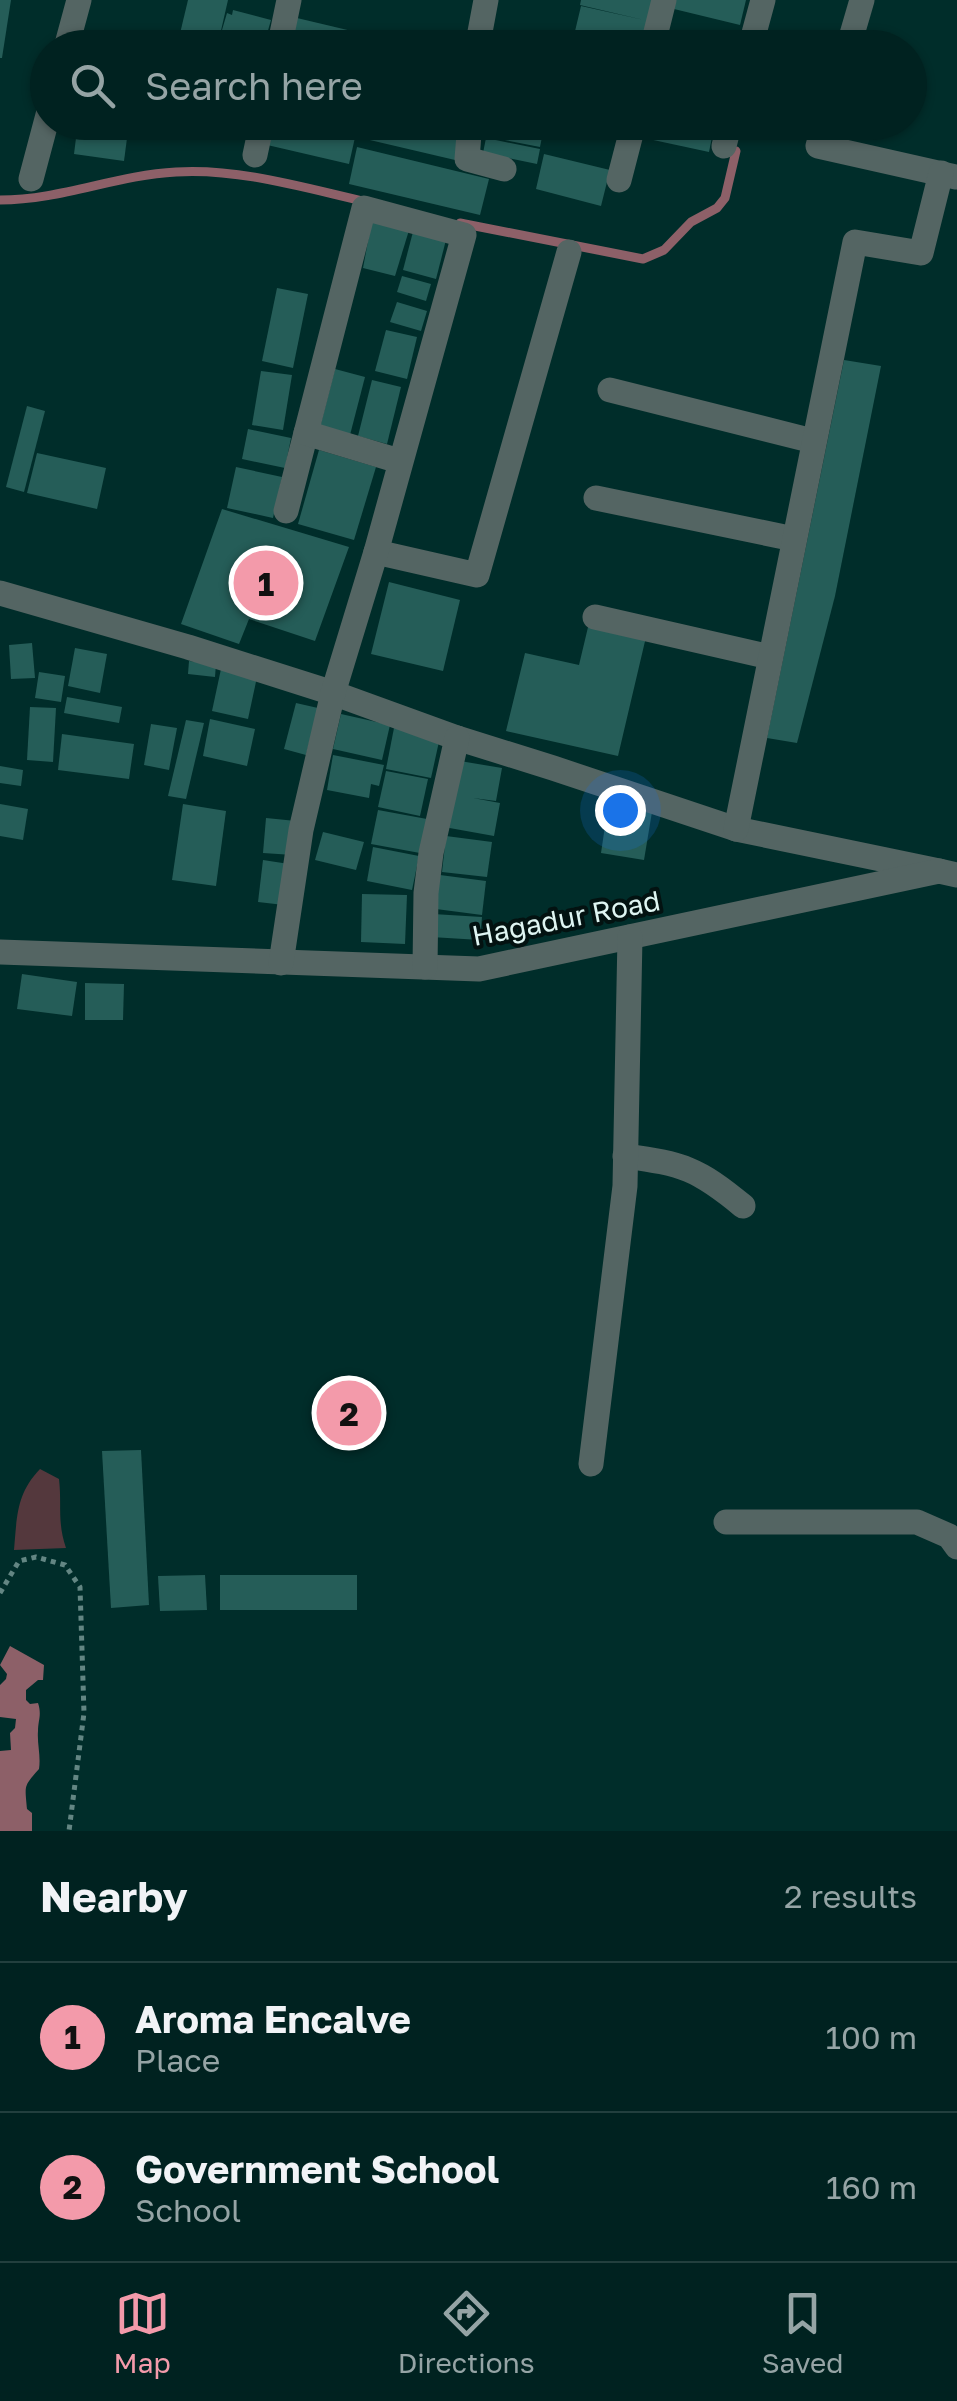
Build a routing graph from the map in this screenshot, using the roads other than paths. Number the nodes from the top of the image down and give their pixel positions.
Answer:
1 (79, 0) edge
2 (289, 0) edge
3 (486, 0) edge
4 (664, 0) edge
5 (763, 0) edge
6 (862, 0) edge
7 (71, 30) edge
8 (283, 30) edge
9 (480, 30) edge
10 (656, 30) edge
11 (755, 30) edge
12 (853, 30) edge
13 (41, 140) edge
14 (258, 140) edge
15 (469, 140) edge
16 (629, 140) edge
17 (820, 140) edge
18 (255, 155) dead end
19 (504, 169) dead end
20 (949, 175) edge
21 (31, 178) dead end
22 (619, 180) dead end
23 (568, 252) dead end
24 (610, 390) dead end
25 (306, 433) junction
26 (813, 441) junction
27 (399, 461) junction
28 (596, 498) dead end
29 (286, 511) dead end
30 (794, 539) junction
31 (376, 552) junction
32 (0, 594) edge
33 (595, 617) dead end
34 (770, 657) junction
35 (334, 694) junction
36 (457, 738) junction
37 (736, 829) junction
38 (948, 873) edge
39 (630, 936) junction
40 (0, 952) edge
41 (281, 963) junction
42 (426, 967) junction
43 (625, 1156) junction
44 (743, 1206) dead end
45 (590, 1464) dead end
46 (726, 1522) dead end
47 (957, 1547) edge

1 - 7 street
2 - 8 street
3 - 9 street
4 - 10 street
5 - 11 street
6 - 12 street
13 - 21 street
14 - 18 street
15 - 19 street
16 - 22 street
17 - 20 street
20 - 26 street
23 - 31 street
24 - 26 street
25 - 27 street
25 - 27 street
25 - 29 street
26 - 30 street
27 - 31 street
28 - 30 street
30 - 34 street
31 - 35 street
32 - 35 street
33 - 34 street
34 - 37 street
35 - 36 street
35 - 41 street
36 - 37 street
36 - 42 street
37 - 38 street
38 - 39 street, Hagadur Road
39 - 42 street, Hagadur Road
39 - 43 street
40 - 41 street, Hagadur Road
41 - 42 street, Hagadur Road
43 - 44 street
43 - 45 street
46 - 47 street

